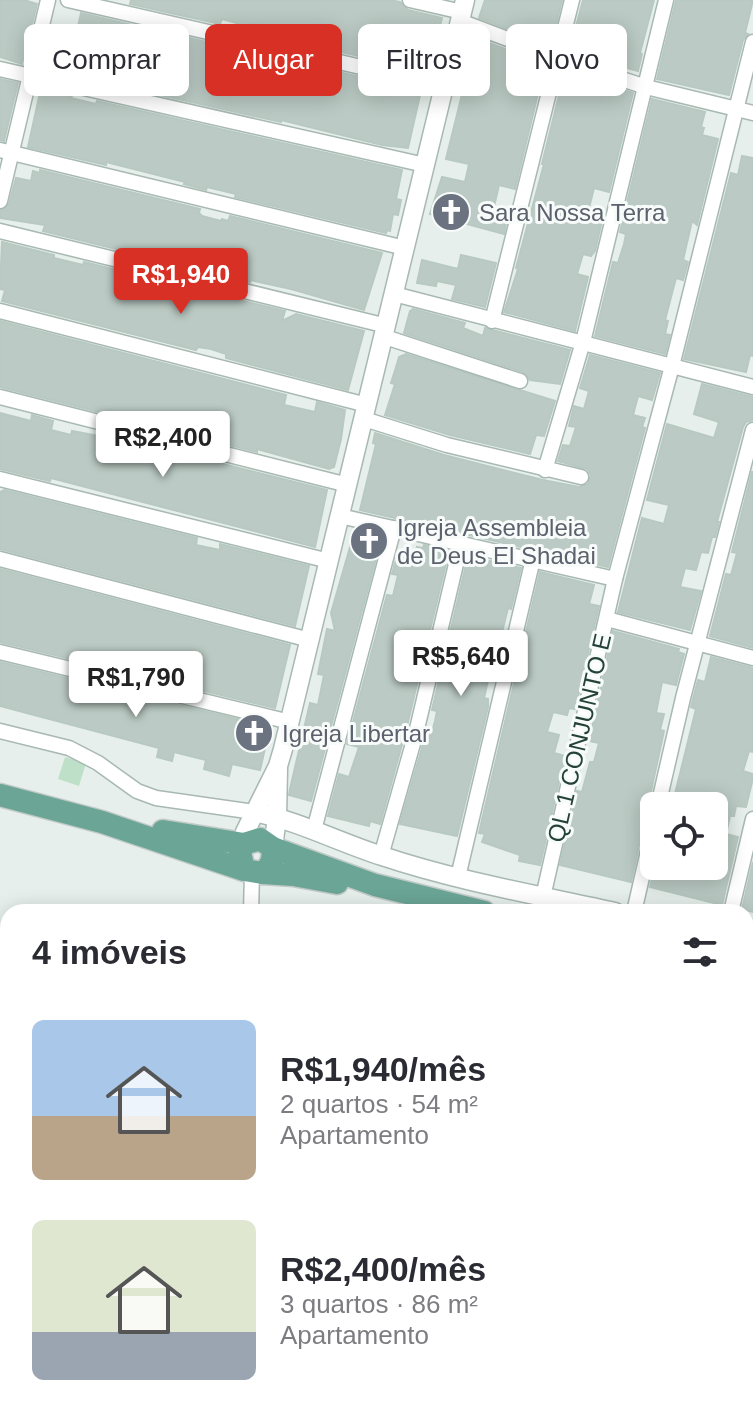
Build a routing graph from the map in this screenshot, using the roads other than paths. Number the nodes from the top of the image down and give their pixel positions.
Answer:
1 (48, 0) edge
2 (68, 0) edge
3 (410, 0) edge
4 (572, 0) edge
5 (666, 0) edge
6 (462, 11) edge
7 (42, 24) edge
8 (566, 24) edge
9 (506, 33) edge
10 (753, 42) edge
11 (358, 66) edge
12 (0, 69) edge
13 (24, 75) edge
14 (627, 81) edge
15 (646, 87) junction
16 (24, 95) edge
17 (119, 96) edge
18 (442, 96) edge
19 (548, 96) edge
20 (736, 108) junction
21 (753, 113) edge
22 (6, 151) edge
23 (425, 165) junction
24 (0, 201) edge
25 (0, 231) edge
26 (405, 248) junction
27 (394, 294) junction
28 (0, 311) edge
29 (492, 321) junction
30 (386, 332) junction
31 (583, 342) junction
32 (672, 366) junction
33 (520, 381) dead end
34 (753, 387) edge
35 (0, 397) edge
36 (366, 412) junction
37 (753, 430) edge
38 (545, 470) junction
39 (581, 477) dead end
40 (0, 479) edge
41 (348, 485) junction
42 (340, 516) junction
43 (394, 528) junction
44 (461, 543) junction
45 (0, 559) edge
46 (533, 559) junction
47 (329, 561) junction
48 (615, 579) junction
49 (607, 619) junction
50 (310, 640) junction
51 (697, 645) junction
52 (0, 652) edge
53 (753, 658) edge
54 (290, 722) junction
55 (0, 731) edge
56 (278, 766) junction
57 (661, 792) edge
58 (0, 795) edge
59 (254, 812) junction
60 (277, 817) junction
61 (753, 819) edge
62 (102, 822) junction
63 (314, 830) junction
64 (244, 844) junction
65 (273, 848) junction
66 (381, 856) junction
67 (253, 872) junction
68 (458, 877) junction
69 (641, 880) edge
70 (375, 885) junction
71 (397, 890) junction
72 (543, 897) junction
73 (251, 904) edge
74 (419, 904) edge
75 (452, 904) edge
76 (577, 904) edge
77 (636, 904) edge
78 (733, 904) edge

1 - 7 street
2 - 11 street
3 - 6 street
4 - 8 street
5 - 15 street
6 - 9 street
10 - 20 street, QL 1 CONJUNTO E
12 - 13 street
14 - 15 street
15 - 20 street
15 - 31 street
16 - 22 street
17 - 23 street
18 - 23 street
19 - 29 street
20 - 21 street
20 - 32 street, QL 1 CONJUNTO E
22 - 24 street
22 - 26 street
23 - 26 street
25 - 30 street
26 - 27 street
27 - 29 street
27 - 30 street
28 - 36 street
29 - 31 street
30 - 33 street
30 - 36 street
31 - 32 street
31 - 38 street
32 - 34 street
32 - 48 street, QL 1 CONJUNTO E
35 - 41 street
36 - 38 street
36 - 41 street
37 - 51 street
38 - 39 street
40 - 47 street
41 - 42 street
42 - 43 street
42 - 47 street
43 - 44 street
43 - 63 street
44 - 46 street
44 - 66 street
45 - 50 street
46 - 48 street
46 - 68 street
47 - 50 street
48 - 49 street, QL 1 CONJUNTO E
49 - 51 street
49 - 72 street, QL 1 CONJUNTO E
50 - 54 street
51 - 53 street
51 - 57 street
52 - 54 street
54 - 56 street
55 - 59 street
56 - 59 street
56 - 60 street
58 - 62 main road
59 - 60 street
59 - 64 street
60 - 63 street
60 - 65 street
61 - 78 street
62 - 64 main road
62 - 67 main road
63 - 66 street
64 - 65 main road
64 - 67 main road
65 - 67 main road
65 - 70 main road
66 - 68 street
67 - 70 main road
67 - 73 street
68 - 72 street
69 - 77 street
70 - 71 main road
71 - 74 main road
71 - 75 main road
72 - 76 street

